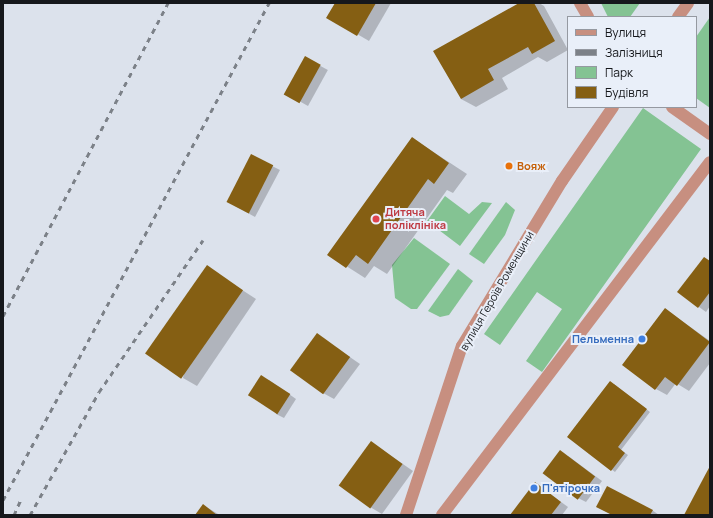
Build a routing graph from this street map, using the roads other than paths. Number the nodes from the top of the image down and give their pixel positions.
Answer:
1 (580, 3) edge
2 (688, 3) edge
3 (587, 16) edge
4 (679, 16) edge
5 (612, 108) edge
6 (673, 108) edge
7 (710, 134) edge
8 (710, 162) edge
9 (406, 515) edge
10 (442, 515) edge

1 - 3 street
2 - 4 street
5 - 9 street, вулиця Героїв Роменщини
6 - 7 street
8 - 10 street

